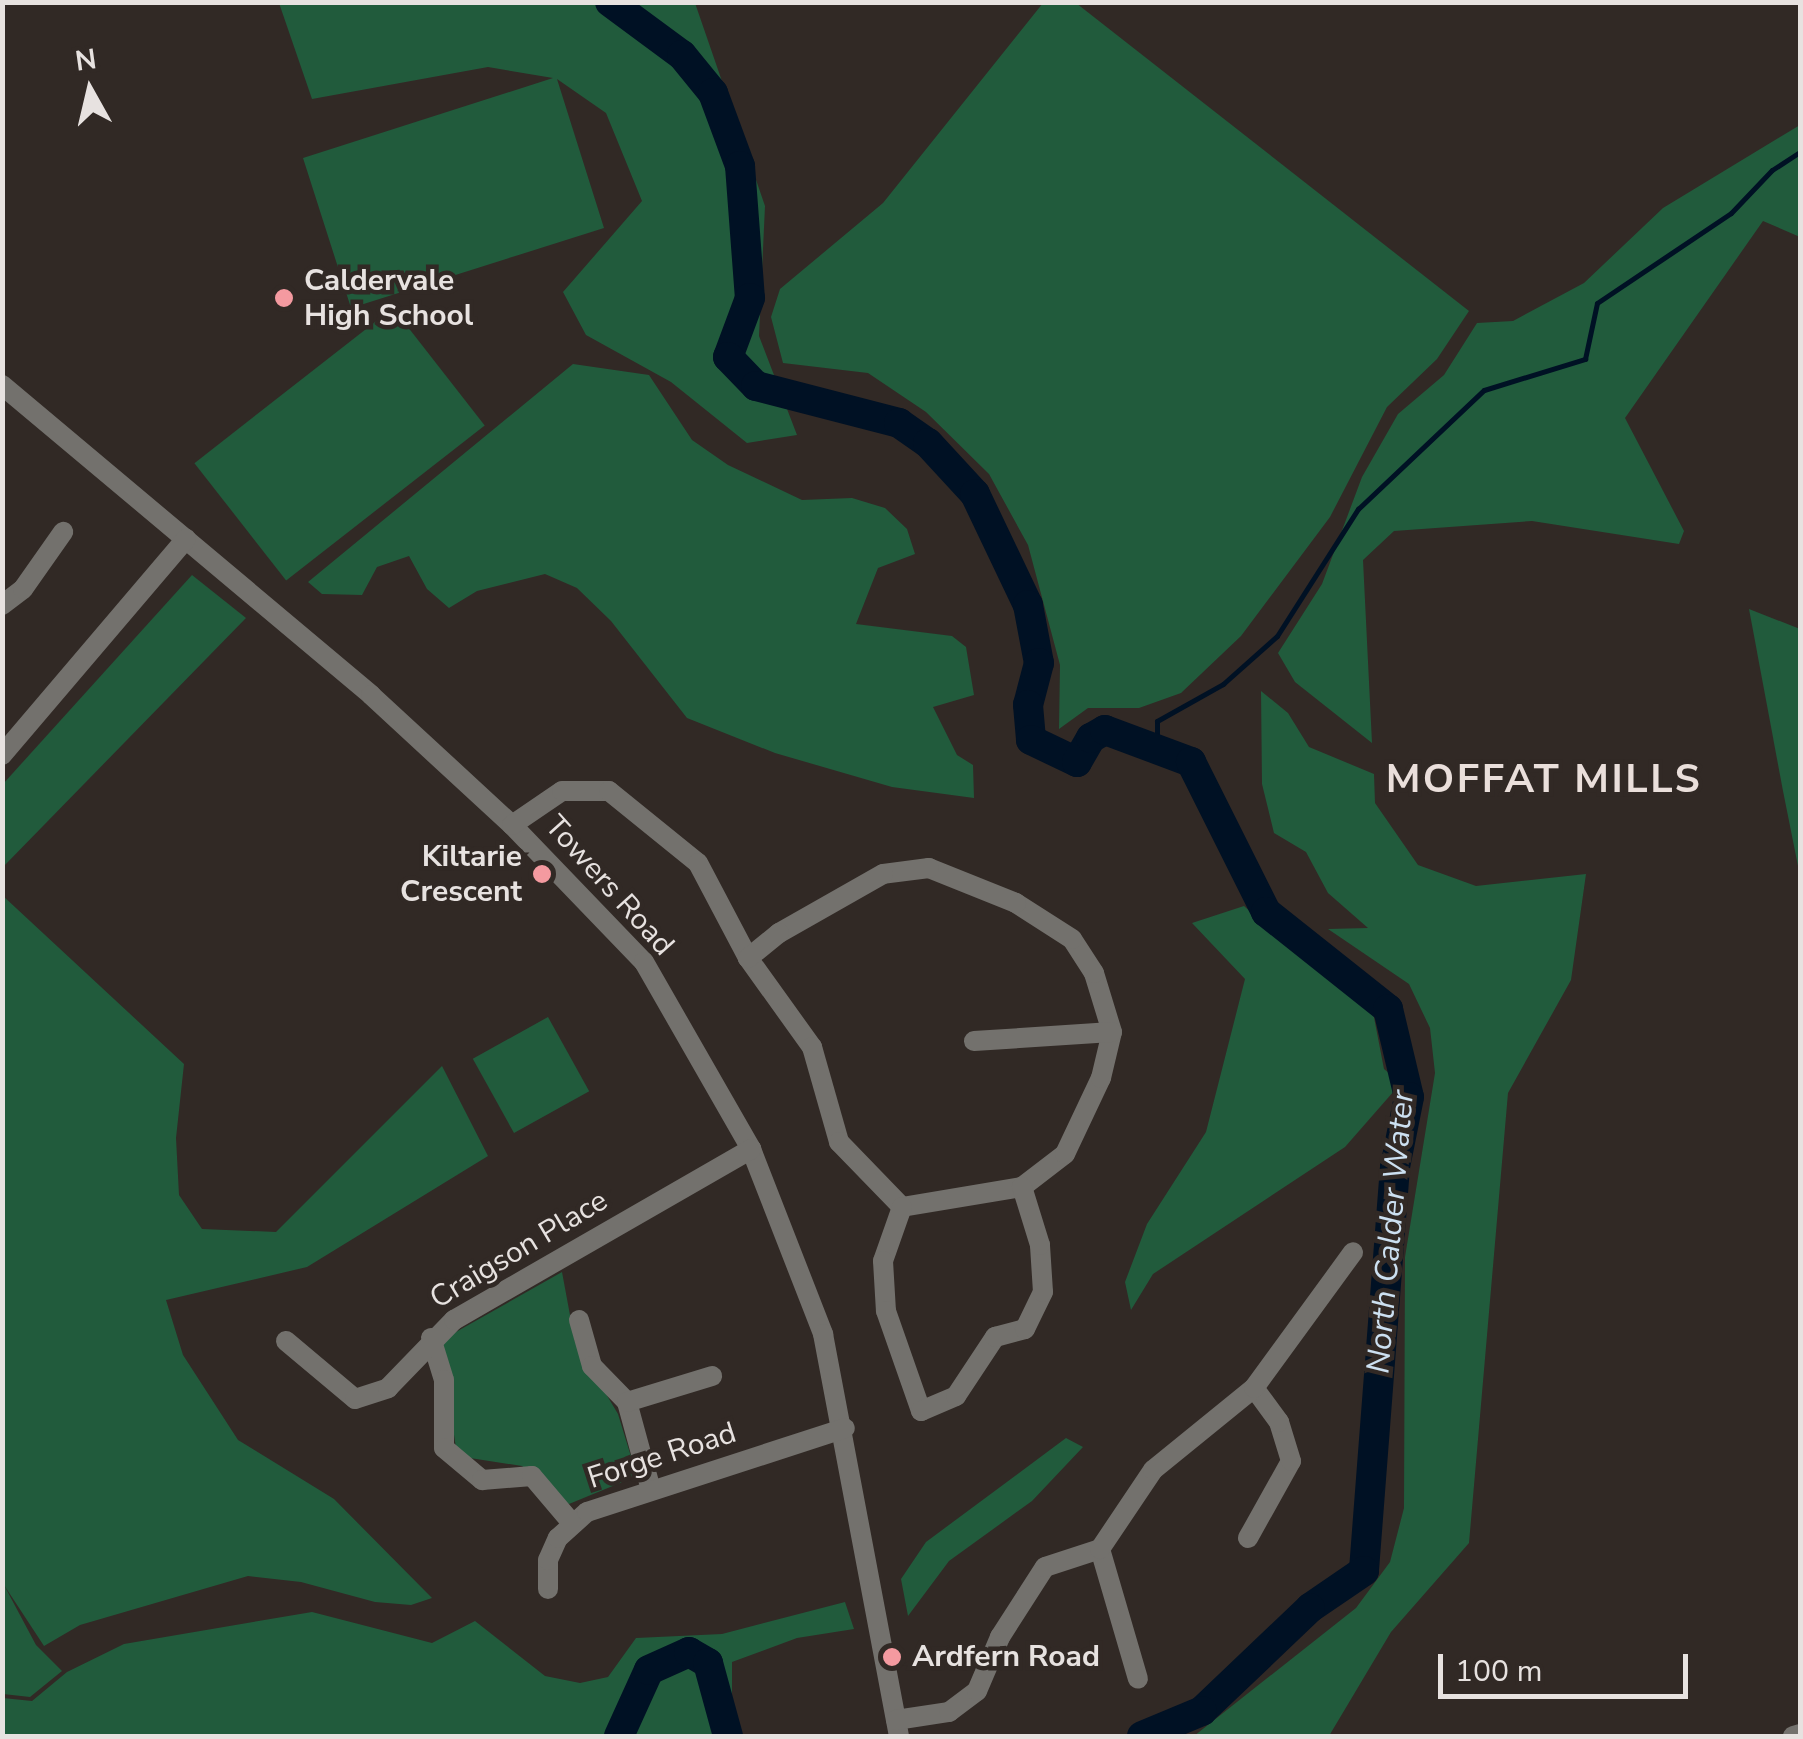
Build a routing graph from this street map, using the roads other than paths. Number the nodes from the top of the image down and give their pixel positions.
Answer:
1 (3, 387) edge
2 (63, 532) dead end
3 (186, 538) junction
4 (2, 606) edge
5 (2, 755) edge
6 (512, 824) junction
7 (748, 958) junction
8 (1112, 1032) junction
9 (974, 1041) dead end
10 (750, 1149) junction
11 (1022, 1187) junction
12 (902, 1207) junction
13 (1354, 1252) dead end
14 (578, 1320) dead end
15 (432, 1338) junction
16 (286, 1341) dead end
17 (712, 1376) dead end
18 (1254, 1388) junction
19 (627, 1402) junction
20 (845, 1428) junction
21 (651, 1490) junction
22 (571, 1522) junction
23 (1248, 1538) dead end
24 (1100, 1549) junction
25 (548, 1589) dead end
26 (1138, 1679) dead end
27 (898, 1728) edge
28 (1800, 1734) edge
29 (1792, 1736) edge

1 - 3 street, Towers Road
2 - 4 street
3 - 5 street
3 - 6 street, Towers Road
6 - 7 street
6 - 10 street, Towers Road
7 - 8 street
7 - 12 street
8 - 9 street
8 - 11 street
10 - 15 street, Craigson Place
10 - 20 street, Towers Road
11 - 12 street
11 - 12 street
13 - 18 street
14 - 19 street
15 - 16 street, Craigson Place
15 - 22 street
17 - 19 street
18 - 23 street
18 - 24 street
19 - 21 street
20 - 21 street, Forge Road
20 - 27 street, Towers Road
21 - 22 street, Forge Road
22 - 25 street, Forge Road
24 - 26 street
24 - 27 street
28 - 29 street

